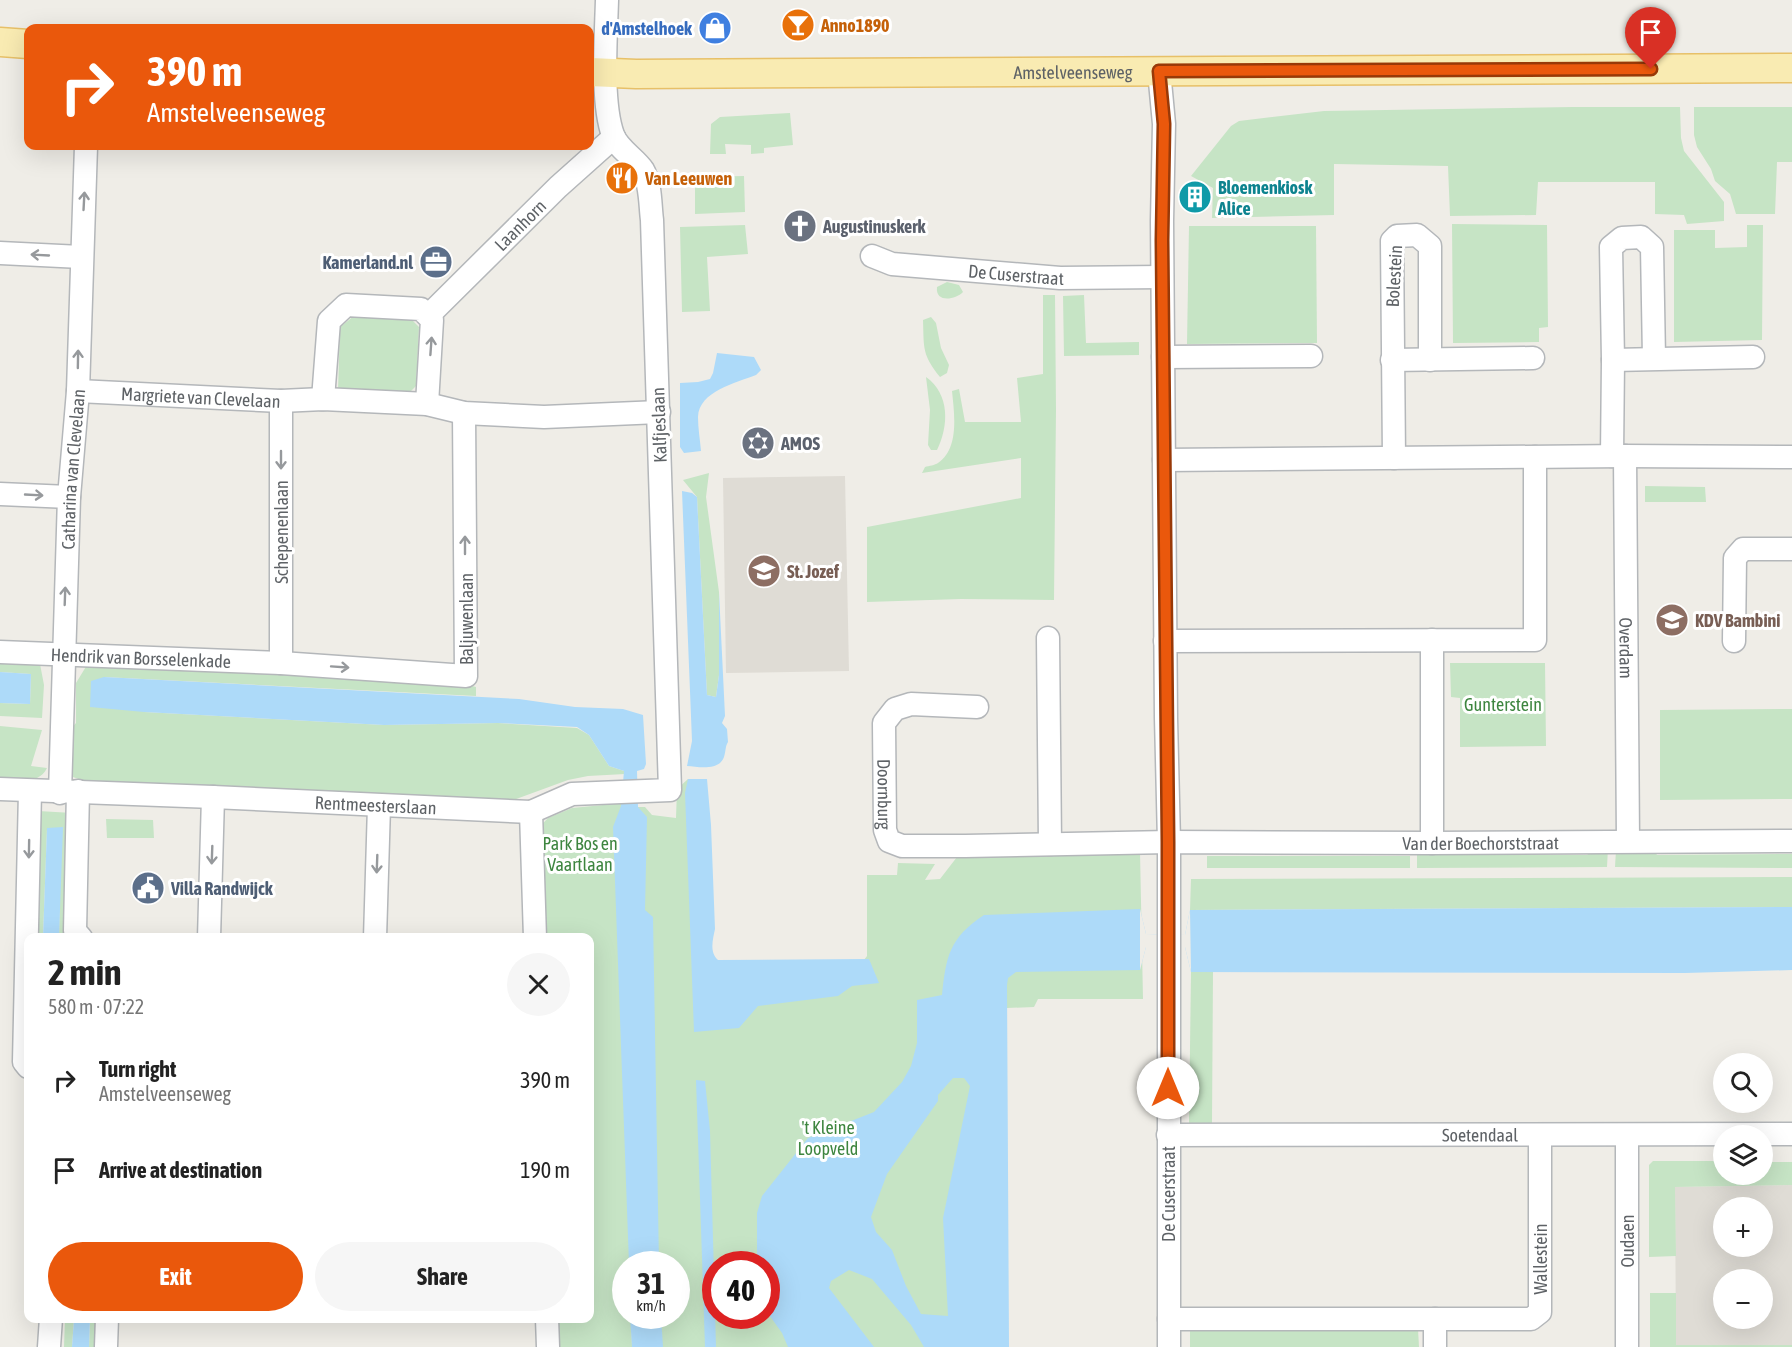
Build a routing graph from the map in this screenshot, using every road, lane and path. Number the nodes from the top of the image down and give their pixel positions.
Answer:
1 (607, 0) edge
2 (0, 42) edge
3 (24, 44) edge
4 (1792, 68) edge
5 (1159, 71) junction
6 (598, 72) edge
7 (614, 137) junction
8 (86, 150) edge
9 (0, 253) edge
10 (872, 256) dead end
11 (81, 257) junction
12 (1162, 277) junction
13 (429, 315) junction
14 (1311, 356) dead end
15 (1163, 357) junction
16 (1753, 357) dead end
17 (1533, 358) dead end
18 (1654, 358) junction
19 (1392, 360) junction
20 (1430, 360) junction
21 (1614, 360) junction
22 (78, 391) junction
23 (323, 399) junction
24 (281, 401) junction
25 (427, 404) junction
26 (658, 412) junction
27 (465, 413) junction
28 (1618, 456) junction
29 (1535, 457) junction
30 (1792, 457) edge
31 (1394, 458) junction
32 (1164, 460) junction
33 (0, 494) edge
34 (69, 497) junction
35 (1792, 549) edge
36 (1048, 638) dead end
37 (1432, 640) junction
38 (1165, 641) junction
39 (1734, 641) dead end
40 (0, 652) edge
41 (64, 654) junction
42 (281, 663) junction
43 (977, 707) dead end
44 (0, 789) edge
45 (670, 790) joint
46 (30, 791) junction
47 (69, 792) junction
48 (213, 797) junction
49 (379, 806) junction
50 (531, 812) junction
51 (1628, 841) junction
52 (1792, 841) edge
53 (1168, 842) junction
54 (1432, 843) junction
55 (1050, 844) junction
56 (27, 933) edge
57 (77, 933) edge
58 (209, 933) edge
59 (375, 933) edge
60 (536, 933) edge
61 (1792, 1134) edge
62 (1168, 1135) junction
63 (1627, 1135) junction
64 (1540, 1136) junction
65 (1169, 1318) junction
66 (1434, 1319) junction
67 (51, 1323) edge
68 (107, 1323) edge
69 (548, 1323) edge
70 (49, 1347) edge
71 (106, 1347) edge
72 (548, 1347) edge
73 (1168, 1347) edge
74 (1434, 1347) edge
75 (1627, 1347) edge

1 - 6 street
2 - 3 main road
4 - 5 main road, Amstelveenseweg
5 - 6 main road, Amstelveenseweg
5 - 12 street, De Cuserstraat
6 - 7 street
7 - 13 street, Laanhorn
7 - 26 street, Kalfjeslaan
11 -> 8 street, Catharina van Clevelaan
11 -> 9 street
10 - 12 street, De Cuserstraat
22 -> 11 street, Catharina van Clevelaan
12 - 15 street, De Cuserstraat
13 - 23 street
25 -> 13 street
14 - 15 street
15 - 32 street, De Cuserstraat
16 - 18 street
17 - 20 street
18 - 21 street
18 - 21 street
19 - 20 street
19 - 20 street, Bolestein
19 - 31 street, Bolestein
21 - 28 street
22 - 24 street, Margriete van Clevelaan
22 - 34 street, Catharina van Clevelaan
23 - 24 street, Margriete van Clevelaan
23 - 25 street, Margriete van Clevelaan
24 -> 42 street, Schepenenlaan
25 - 27 street
26 - 27 street
26 - 45 street, Kalfjeslaan
42 -> 27 street, Baljuwenlaan
28 - 29 street
28 - 30 street
28 - 51 street, Overdam
29 - 31 street
29 - 37 street
31 - 32 street
32 - 38 street, De Cuserstraat
33 -> 34 street
41 -> 34 street, Catharina van Clevelaan
35 - 39 street
36 - 55 street
37 - 38 street
37 - 54 street
38 - 53 street, De Cuserstraat
40 - 41 street, Hendrik van Borsselenkade
41 - 42 street, Hendrik van Borsselenkade
41 - 47 street, Catharina van Clevelaan
43 - 55 street, Doornburg
44 - 46 street
45 - 50 street, Rentmeesterslaan
46 - 47 street, Rentmeesterslaan
46 -> 56 street
47 - 48 street, Rentmeesterslaan
47 - 57 street, Catharina van Clevelaan
48 - 49 street, Rentmeesterslaan
48 -> 58 street
49 - 50 street, Rentmeesterslaan
49 -> 59 street
50 - 60 street
51 - 52 street, Van der Boechorststraat
51 - 54 street, Van der Boechorststraat
53 - 54 street, Van der Boechorststraat
53 - 55 street, Doornburg
53 - 62 street, De Cuserstraat
61 - 63 street, Soetendaal
62 - 64 street, Soetendaal
62 - 65 street, De Cuserstraat
63 - 64 street, Soetendaal
63 - 75 street, Oudaen
64 - 66 street, Wallestein
65 - 66 street, Wallestein
65 - 73 street, De Cuserstraat
66 - 74 street
67 - 70 street
68 - 71 street
69 - 72 street

